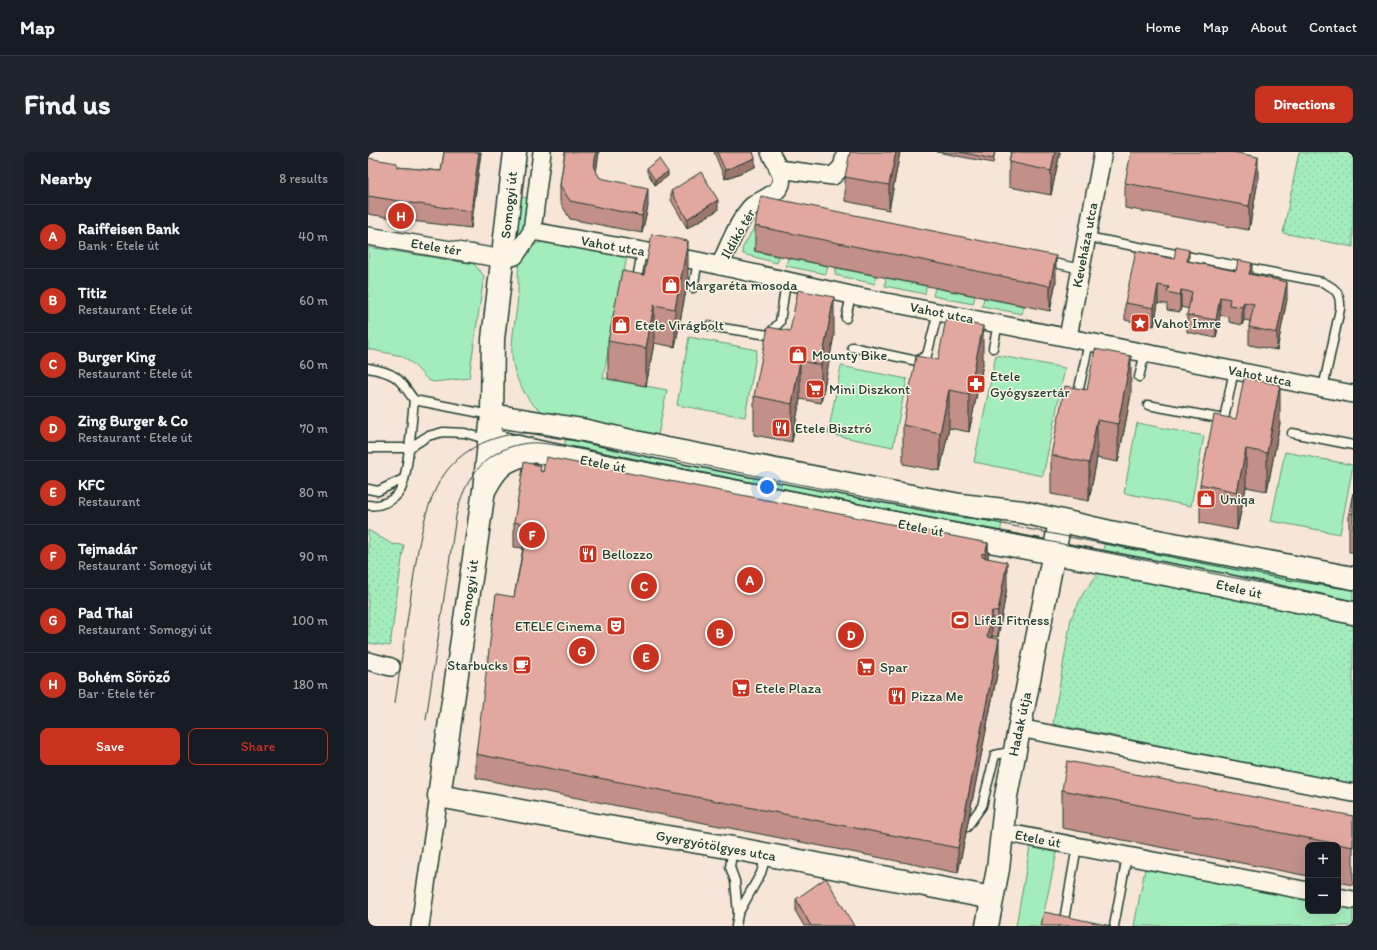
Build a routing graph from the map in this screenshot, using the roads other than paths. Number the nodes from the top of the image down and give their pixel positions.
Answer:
1 (515, 152) edge
2 (542, 152) edge
3 (770, 152) edge
4 (846, 152) edge
5 (1103, 152) edge
6 (778, 169) junction
7 (532, 231) junction
8 (368, 236) edge
9 (1087, 237) junction
10 (642, 251) junction
11 (504, 259) junction
12 (1033, 259) edge
13 (698, 261) junction
14 (720, 266) junction
15 (1081, 269) junction
16 (786, 282) junction
17 (693, 288) dead end
18 (851, 295) junction
19 (634, 297) edge
20 (938, 312) junction
21 (846, 318) dead end
22 (998, 324) junction
23 (709, 326) dead end
24 (1068, 337) junction
25 (1089, 342) junction
26 (852, 347) dead end
27 (993, 348) dead end
28 (1144, 353) junction
29 (368, 368) edge
30 (1234, 370) junction
31 (1139, 377) dead end
32 (1323, 388) junction
33 (1353, 394) edge
34 (414, 400) junction
35 (1075, 405) edge
36 (1148, 405) dead end
37 (492, 415) junction
38 (1292, 433) dead end
39 (490, 440) junction
40 (1353, 445) edge
41 (368, 448) edge
42 (409, 448) junction
43 (534, 451) junction
44 (403, 479) junction
45 (368, 489) edge
46 (484, 490) junction
47 (368, 505) edge
48 (1060, 522) junction
49 (1054, 554) junction
50 (1353, 578) edge
51 (1353, 613) edge
52 (371, 661) edge
53 (392, 667) dead end
54 (1019, 728) junction
55 (1014, 751) junction
56 (1353, 793) edge
57 (439, 796) junction
58 (968, 827) edge
59 (1003, 832) junction
60 (1077, 846) junction
61 (733, 848) junction
62 (767, 854) junction
63 (1127, 856) junction
64 (1305, 890) edge
65 (992, 898) junction
66 (1341, 898) edge
67 (1353, 900) edge
68 (738, 914) junction
69 (420, 926) edge
70 (736, 926) edge
71 (986, 926) edge
72 (1063, 926) edge
73 (1114, 926) edge

1 - 11 main road, Somogyi út
2 - 7 street, Somogyi út
3 - 6 street
4 - 6 street
5 - 9 street, Keveháza utca
6 - 14 street, Ildikó tér
7 - 10 street, Vahot utca
7 - 11 street, Somogyi út
8 - 11 street, Etele tér
9 - 15 street, Keveháza utca
9 - 32 lane
10 - 13 street, Vahot utca
10 - 19 lane
11 - 37 main road, Somogyi út
12 - 15 lane
13 - 14 street, Vahot utca
13 - 17 lane
14 - 16 street, Vahot utca
15 - 24 street, Keveháza utca
16 - 18 street, Vahot utca
16 - 23 lane
18 - 20 street, Vahot utca
18 - 21 lane
20 - 22 street, Vahot utca
20 - 26 lane
22 - 24 street, Vahot utca
22 - 27 lane
24 - 25 street, Vahot utca
25 - 28 street, Vahot utca
25 - 35 lane
28 - 30 street, Vahot utca
28 - 31 lane
29 - 34 lane
30 - 32 street, Vahot utca
30 - 36 lane
32 - 33 street, Vahot utca
34 - 37 lane
34 - 42 lane
37 - 39 main road, Somogyi út
37 - 48 main road, Etele út
38 - 40 lane
39 - 42 lane
39 - 43 main road, Etele út
39 - 46 main road, Somogyi út
41 - 42 lane
42 - 44 lane
43 - 46 main road
43 - 49 main road, Etele út
44 - 45 lane
44 - 47 lane
46 - 57 main road, Somogyi út
48 - 49 main road, Hadak útja
48 - 50 main road, Etele út
49 - 51 main road, Etele út
49 - 54 main road, Hadak útja
52 - 53 street
54 - 55 main road, Hadak útja
54 - 56 street
55 - 58 lane
55 - 59 main road, Hadak útja
57 - 61 main road, Gyergyótölgyes utca
57 - 69 street, Somogyi út
59 - 60 street, Etele út
59 - 65 main road, Hadak útja
60 - 63 street, Etele út
60 - 72 lane
61 - 62 main road, Gyergyótölgyes utca
61 - 68 lane
62 - 65 main road, Gyergyótölgyes utca
62 - 68 lane
63 - 64 street, Etele út
63 - 73 lane
65 - 71 main road, Hadak útja
66 - 67 street
68 - 70 lane

